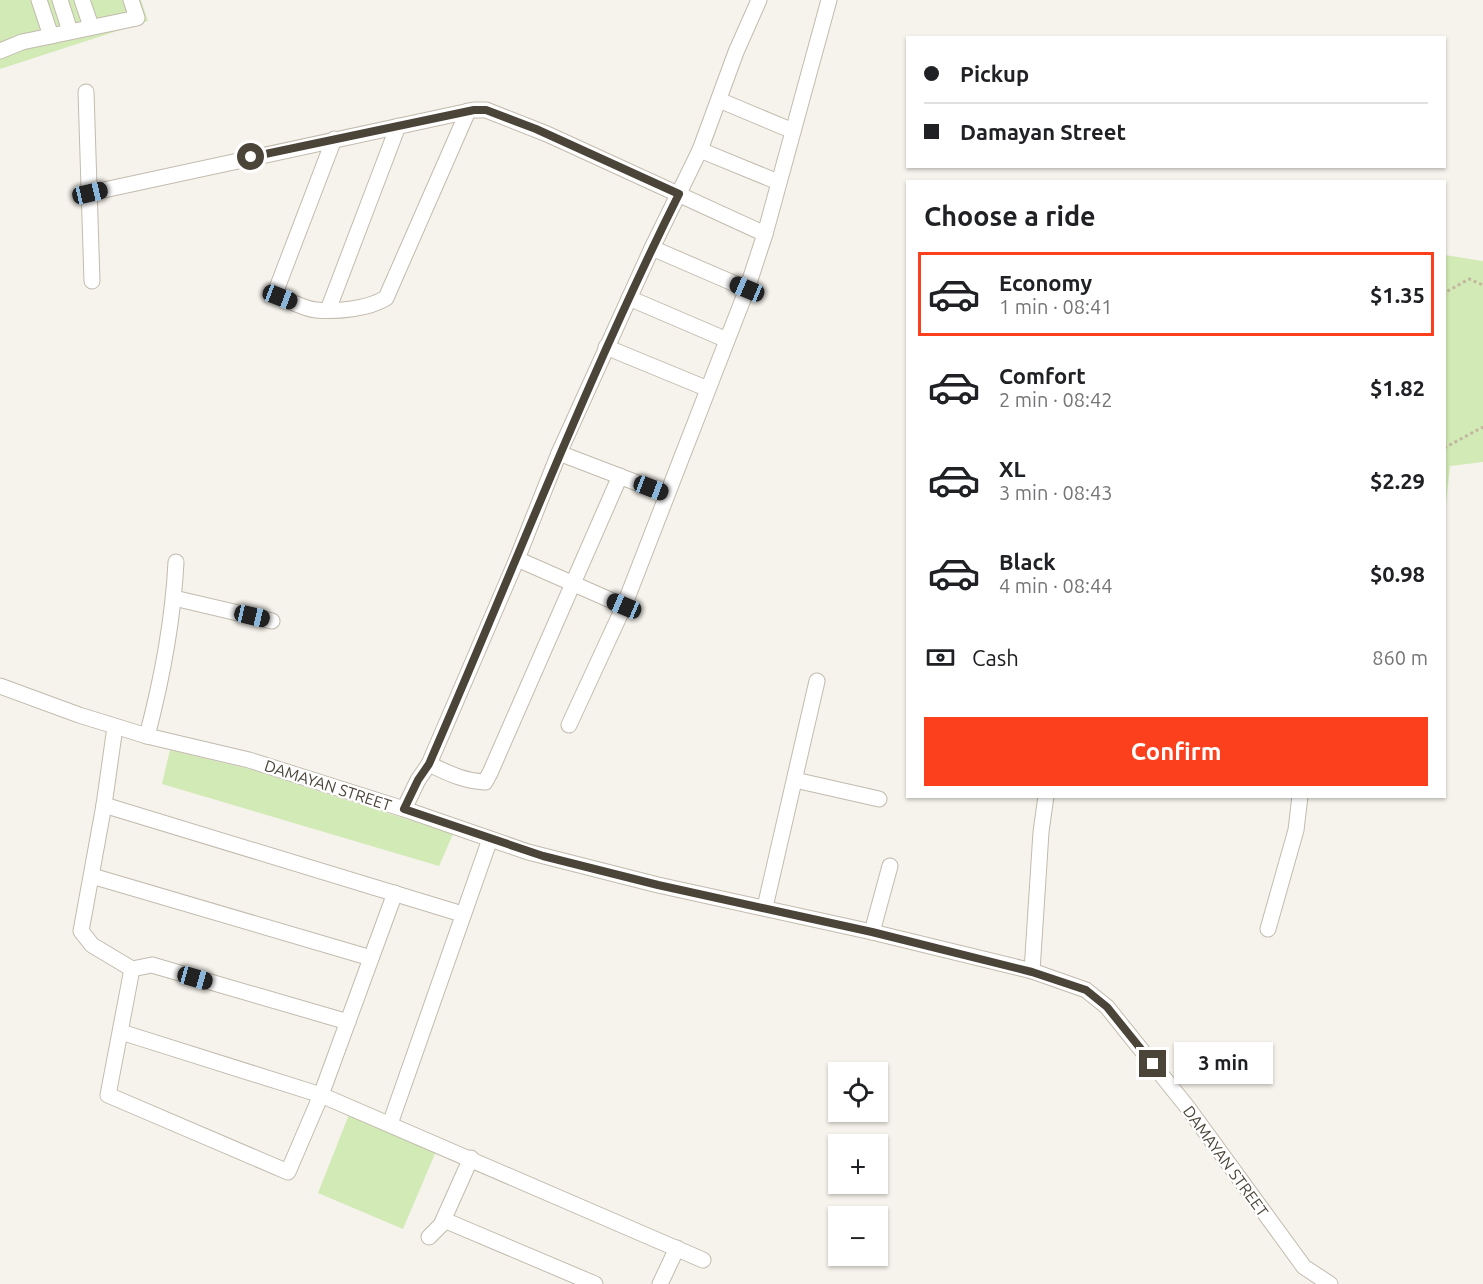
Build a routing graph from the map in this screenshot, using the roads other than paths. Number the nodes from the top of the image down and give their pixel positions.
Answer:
1 (39, 0) edge
2 (60, 0) edge
3 (82, 0) edge
4 (131, 0) edge
5 (759, 0) edge
6 (829, 0) edge
7 (91, 26) junction
8 (70, 31) junction
9 (51, 36) junction
10 (0, 51) edge
11 (86, 92) dead end
12 (719, 100) junction
13 (468, 111) junction
14 (398, 126) junction
15 (793, 131) junction
16 (334, 139) junction
17 (700, 150) junction
18 (778, 182) junction
19 (90, 193) junction
20 (679, 194) junction
21 (765, 234) junction
22 (652, 248) junction
23 (92, 281) dead end
24 (747, 289) junction
25 (629, 298) junction
26 (328, 310) junction
27 (727, 340) junction
28 (606, 347) junction
29 (708, 389) junction
30 (559, 453) junction
31 (620, 476) junction
32 (666, 494) junction
33 (517, 559) junction
34 (176, 562) dead end
35 (573, 585) junction
36 (174, 598) junction
37 (624, 606) junction
38 (272, 621) dead end
39 (817, 681) dead end
40 (0, 686) edge
41 (569, 725) dead end
42 (115, 727) junction
43 (147, 736) junction
44 (429, 764) junction
45 (795, 780) junction
46 (1046, 798) edge
47 (1300, 798) edge
48 (879, 799) dead end
49 (104, 805) junction
50 (404, 809) junction
51 (490, 839) junction
52 (890, 866) dead end
53 (92, 876) junction
54 (394, 893) junction
55 (765, 907) junction
56 (462, 914) junction
57 (1268, 929) dead end
58 (872, 932) junction
59 (371, 958) junction
60 (132, 969) junction
61 (1032, 972) junction
62 (348, 1022) junction
63 (121, 1032) junction
64 (321, 1095) junction
65 (390, 1124) junction
66 (471, 1158) junction
67 (444, 1220) junction
68 (429, 1237) dead end
69 (677, 1248) junction
70 (703, 1260) dead end
71 (595, 1284) edge
72 (660, 1284) edge
73 (1330, 1284) edge

1 - 9 street
2 - 8 street
3 - 7 street
4 - 7 street
5 - 12 street
6 - 15 street
7 - 8 street
8 - 9 street
9 - 10 street
11 - 19 street
12 - 15 street
12 - 17 street
13 - 14 street
13 - 20 street
13 - 26 street
14 - 16 street
14 - 26 street
15 - 18 street
16 - 19 street
16 - 26 street
17 - 18 street
17 - 20 street
18 - 21 street
19 - 23 street
20 - 21 street
20 - 22 street
21 - 24 street
22 - 24 street
22 - 25 street
24 - 27 street
25 - 27 street
25 - 28 street
27 - 29 street
28 - 29 street
28 - 30 street
29 - 32 street
30 - 31 street
30 - 33 street
31 - 32 street
31 - 35 street
32 - 37 street
33 - 35 street
33 - 44 street
34 - 36 street
35 - 37 street
35 - 44 street
36 - 38 street
36 - 43 street
37 - 41 street
39 - 45 street
40 - 42 street, DAMAYAN STREET
42 - 43 street, DAMAYAN STREET
42 - 49 street
43 - 50 street, DAMAYAN STREET
44 - 50 street
45 - 48 street
45 - 55 street
46 - 61 street
47 - 57 street
49 - 53 street
49 - 54 street
50 - 51 street, DAMAYAN STREET
51 - 55 street, DAMAYAN STREET
51 - 56 street
52 - 58 street
53 - 59 street
53 - 60 street
54 - 56 street
54 - 59 street
55 - 58 street, DAMAYAN STREET
56 - 65 street
58 - 61 street, DAMAYAN STREET
59 - 62 street
60 - 62 street
60 - 63 street
61 - 73 street, DAMAYAN STREET
62 - 64 street
63 - 64 street
63 - 64 street
64 - 65 street
65 - 66 street
66 - 67 street
66 - 69 street
67 - 68 street
67 - 71 street
69 - 70 street
69 - 72 street

